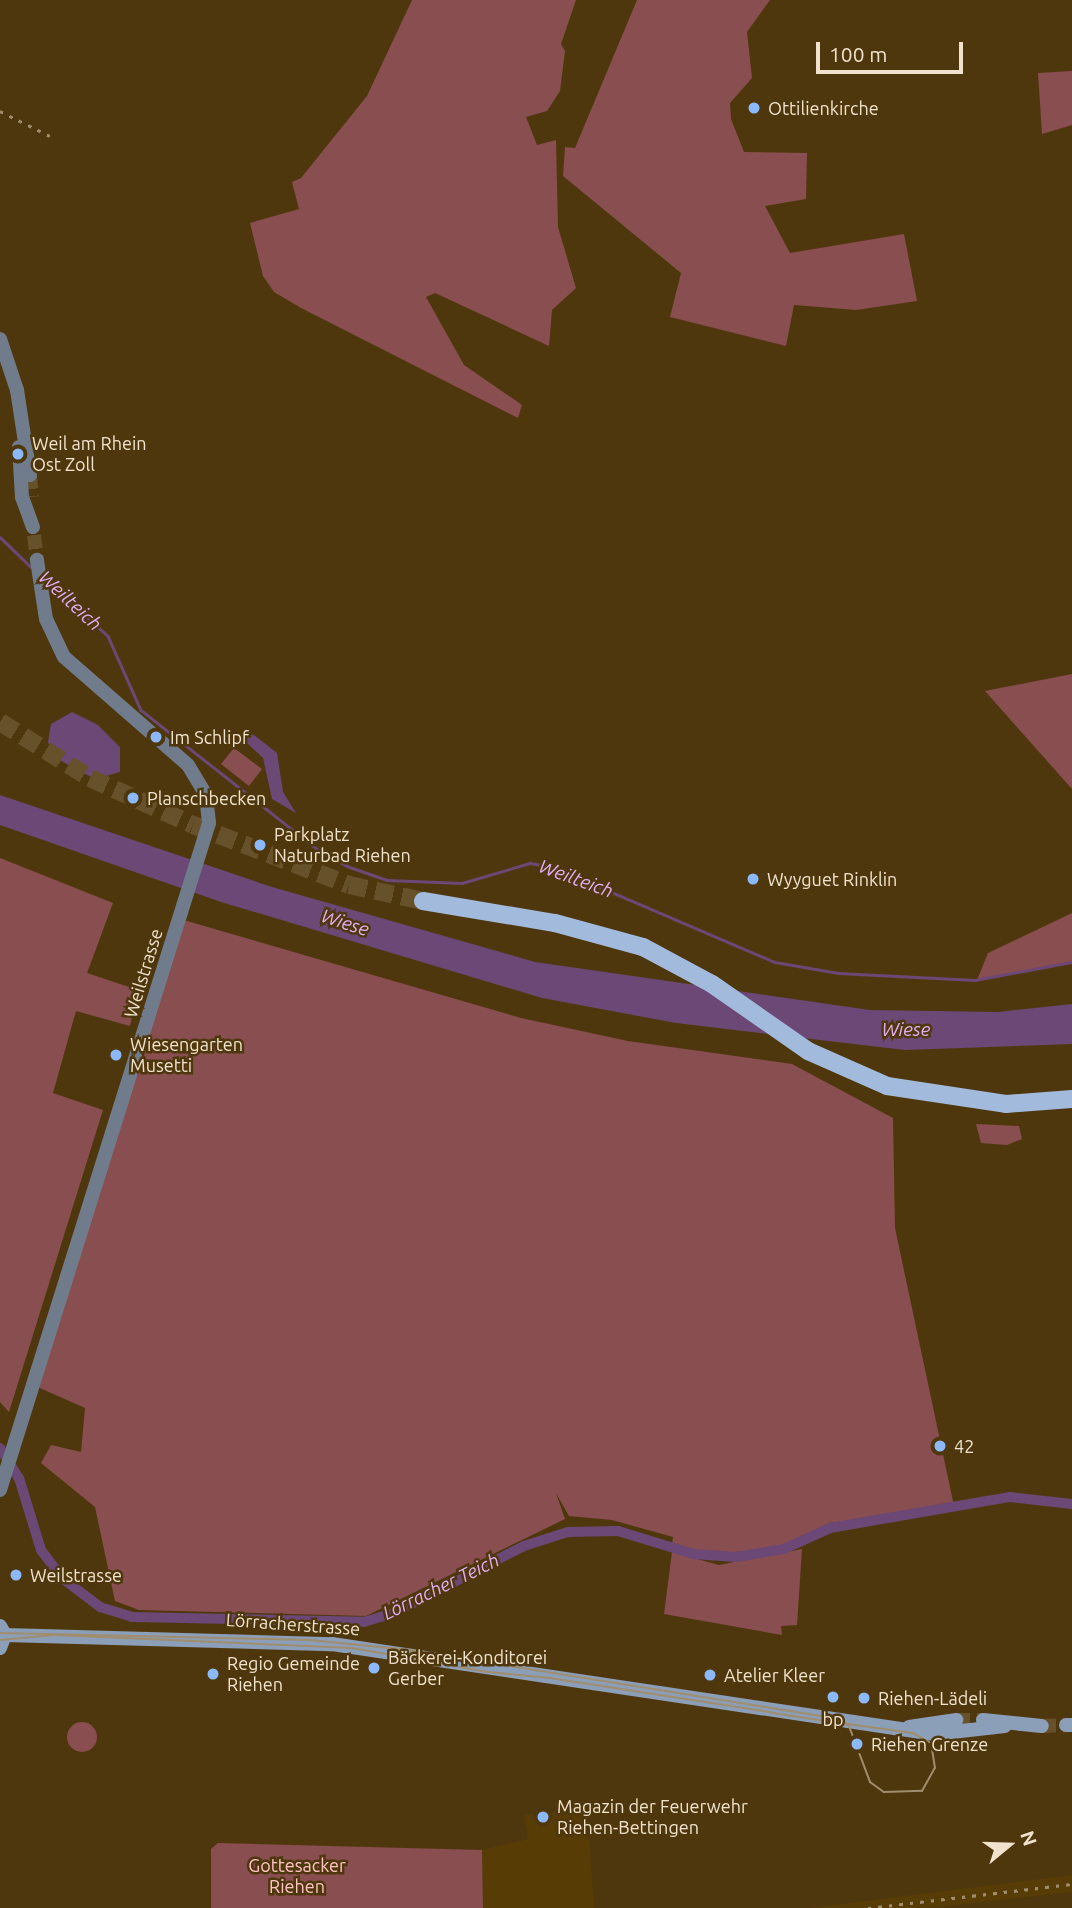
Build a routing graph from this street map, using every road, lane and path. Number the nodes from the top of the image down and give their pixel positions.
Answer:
1 (0, 340) edge
2 (22, 432) junction
3 (30, 475) tunnel mouth
4 (32, 496) tunnel mouth
5 (38, 570) tunnel mouth
6 (423, 901) tunnel mouth
7 (1071, 1095) edge
8 (0, 1490) edge
9 (2, 1637) edge
10 (956, 1720) tunnel mouth
11 (1042, 1726) tunnel mouth
12 (909, 1727) junction

1 - 2 street
2 - 3 street
2 - 4 street
5 - 8 street, Weilstrasse
6 - 7 main road
9 - 12 main road, Lörracherstrasse
10 - 12 main road, Lörracherstrasse
11 - 12 main road, Lörracherstrasse

